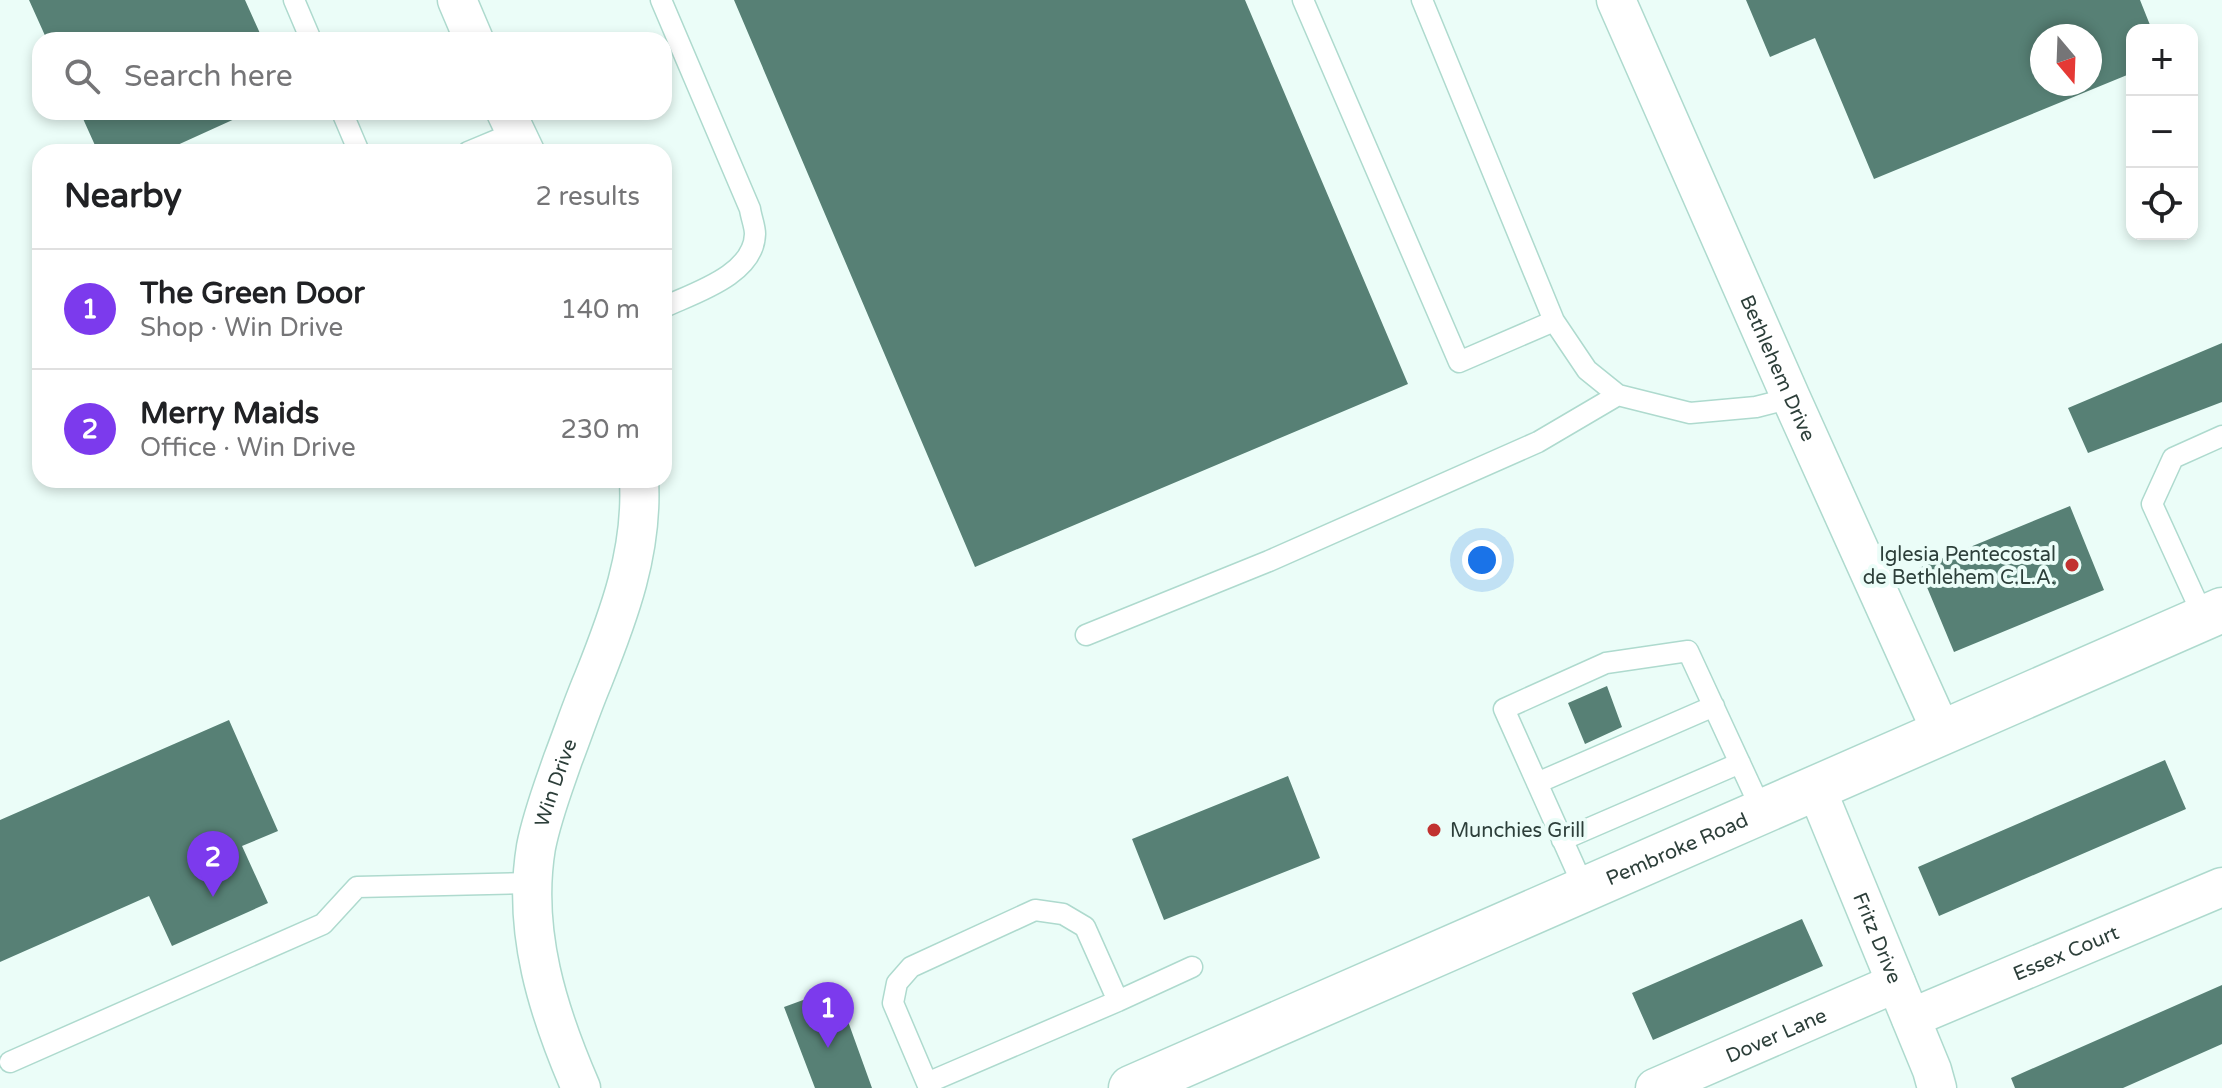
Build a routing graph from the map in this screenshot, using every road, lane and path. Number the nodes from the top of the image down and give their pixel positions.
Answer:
1 (294, 0) edge
2 (457, 0) edge
3 (661, 0) edge
4 (1303, 0) edge
5 (1422, 0) edge
6 (1616, 0) edge
7 (308, 32) edge
8 (471, 32) edge
9 (345, 120) edge
10 (516, 132) edge
11 (356, 144) edge
12 (487, 144) edge
13 (672, 303) edge
14 (1554, 321) junction
15 (1618, 395) junction
16 (1791, 398) junction
17 (2222, 436) edge
18 (639, 488) edge
19 (2213, 614) edge
20 (1086, 635) dead end
21 (1714, 706) junction
22 (1942, 733) junction
23 (1740, 763) junction
24 (1537, 783) junction
25 (1816, 788) junction
26 (1762, 811) junction
27 (1562, 840) junction
28 (532, 883) junction
29 (2222, 887) edge
30 (1585, 890) junction
31 (1192, 967) dead end
32 (1896, 983) junction
33 (1118, 1001) junction
34 (1911, 1018) junction
35 (10, 1062) dead end
36 (928, 1086) edge
37 (581, 1088) edge
38 (1131, 1088) edge
39 (1655, 1088) edge
40 (1937, 1088) edge

1 - 7 lane
2 - 8 street
3 - 13 lane
4 - 14 lane
5 - 14 lane
6 - 16 street, Bethlehem Drive
9 - 11 lane
10 - 12 lane
14 - 15 lane
15 - 16 lane
15 - 20 lane
16 - 22 street, Bethlehem Drive
17 - 19 lane
18 - 28 street, Win Drive
19 - 22 main road, Pembroke Road
21 - 23 lane
21 - 24 lane
21 - 24 lane
22 - 25 main road, Pembroke Road
23 - 26 lane
23 - 27 lane
24 - 27 lane
25 - 26 main road, Pembroke Road
25 - 32 street, Fritz Drive
26 - 30 main road, Pembroke Road
27 - 30 lane
28 - 35 lane
28 - 37 street, Win Drive
29 - 34 street, Essex Court
30 - 38 main road, Pembroke Road
31 - 33 lane
32 - 34 street, Fritz Drive
32 - 39 street, Dover Lane
33 - 36 lane
33 - 36 lane
34 - 40 street, Fritz Drive

